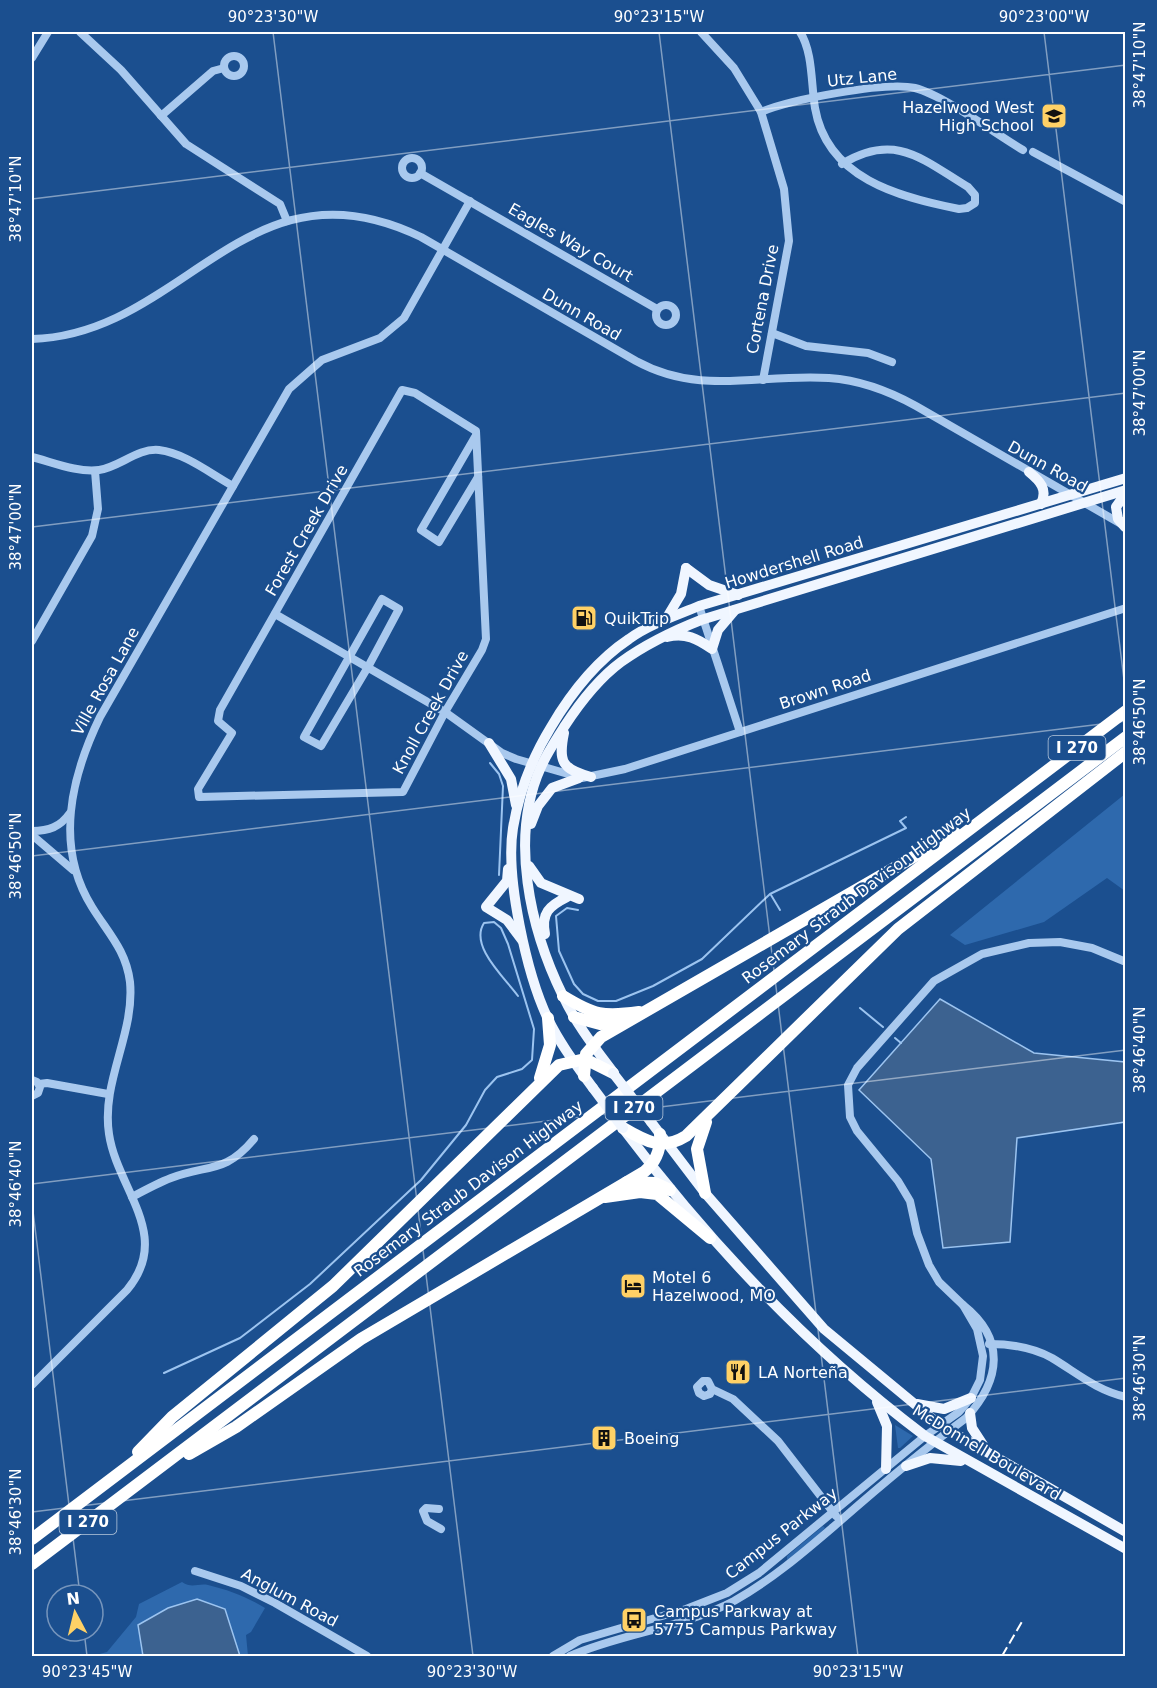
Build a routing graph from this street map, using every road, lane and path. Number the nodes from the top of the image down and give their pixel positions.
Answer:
1 (48, 32) edge
2 (80, 32) edge
3 (704, 32) edge
4 (800, 32) edge
5 (32, 58) edge
6 (224, 68) dead end
7 (814, 97) junction
8 (761, 112) junction
9 (161, 116) junction
10 (1023, 150) dead end
11 (1033, 152) dead end
12 (842, 164) junction
13 (420, 173) dead end
14 (470, 201) junction
15 (1125, 202) edge
16 (287, 221) junction
17 (442, 250) junction
18 (657, 309) dead end
19 (772, 333) junction
20 (32, 339) edge
21 (892, 362) dead end
22 (763, 380) junction
23 (476, 436) junction
24 (32, 457) edge
25 (95, 471) junction
26 (1029, 472) junction
27 (478, 477) junction
28 (1125, 478) edge
29 (233, 486) junction
30 (1125, 491) edge
31 (1070, 495) junction
32 (1083, 503) junction
33 (1041, 504) junction
34 (1125, 527) edge
35 (739, 595) junction
36 (699, 606) junction
37 (738, 608) junction
38 (1125, 608) edge
39 (275, 614) junction
40 (666, 619) junction
41 (701, 620) junction
42 (32, 641) edge
43 (654, 641) junction
44 (712, 649) junction
45 (349, 656) junction
46 (368, 667) junction
47 (1125, 711) edge
48 (445, 712) junction
49 (566, 724) junction
50 (740, 732) junction
51 (1125, 736) edge
52 (489, 743) junction
53 (1125, 752) edge
54 (536, 766) junction
55 (585, 778) junction
56 (197, 795) joint
57 (70, 812) junction
58 (516, 813) junction
59 (986, 818) junction
60 (526, 832) junction
61 (32, 833) edge
62 (512, 856) junction
63 (526, 856) junction
64 (74, 870) junction
65 (567, 897) dead end
66 (579, 899) dead end
67 (525, 945) junction
68 (1125, 962) edge
69 (553, 972) junction
70 (562, 996) junction
71 (646, 1011) junction
72 (574, 1017) junction
73 (548, 1018) junction
74 (626, 1023) junction
75 (592, 1044) junction
76 (578, 1059) junction
77 (613, 1073) junction
78 (584, 1076) joint
79 (35, 1082) edge
80 (539, 1082) junction
81 (108, 1094) junction
82 (32, 1096) edge
83 (707, 1119) junction
84 (630, 1134) junction
85 (254, 1138) dead end
86 (662, 1141) junction
87 (651, 1165) junction
88 (626, 1182) junction
89 (670, 1190) junction
90 (705, 1194) junction
91 (132, 1197) junction
92 (598, 1198) junction
93 (710, 1238) junction
94 (963, 1305) junction
95 (982, 1344) junction
96 (994, 1344) junction
97 (32, 1385) edge
98 (712, 1389) dead end
99 (874, 1396) junction
100 (1125, 1397) edge
101 (971, 1398) junction
102 (912, 1404) junction
103 (970, 1413) junction
104 (945, 1427) junction
105 (924, 1436) junction
106 (935, 1442) junction
107 (989, 1453) junction
108 (969, 1462) junction
109 (906, 1466) junction
110 (886, 1469) junction
111 (144, 1480) junction
112 (107, 1483) junction
113 (439, 1509) dead end
114 (833, 1513) junction
115 (840, 1521) junction
116 (441, 1529) dead end
117 (1125, 1532) edge
118 (32, 1539) edge
119 (1125, 1549) edge
120 (32, 1564) edge
121 (195, 1571) dead end
122 (367, 1656) edge
123 (554, 1656) edge
124 (570, 1656) edge

1 - 5 street
2 - 9 street
3 - 8 street, Cortena Drive
4 - 7 street
6 - 9 street
7 - 8 street, Utz Lane
7 - 10 street, Utz Lane
7 - 12 street
8 - 19 street, Cortena Drive
9 - 16 street
11 - 15 street
12 - 12 street
13 - 14 street, Eagles Way Court
14 - 17 street
14 - 18 street, Eagles Way Court
16 - 17 street, Dunn Road
16 - 20 street, Dunn Road
17 - 22 street, Dunn Road
17 - 29 street, Ville Rosa Lane
19 - 21 street
19 - 22 street, Cortena Drive
22 - 26 street, Dunn Road
23 - 27 street
23 - 27 street
23 - 39 street, Forest Creek Drive
24 - 25 street
25 - 29 street
25 - 42 street
26 - 31 street, Dunn Road
26 - 33 main road
27 - 48 street, Knoll Creek Drive
28 - 31 main road, Howdershell Road
29 - 57 street, Ville Rosa Lane
30 - 32 main road, Howdershell Road
30 - 34 main road
31 - 32 street, Dunn Road
31 - 33 main road, Howdershell Road
32 - 34 street, Dunn Road
32 - 37 main road, Howdershell Road
33 - 35 main road, Howdershell Road
35 - 36 main road, Howdershell Road
35 - 40 main road
36 - 40 main road, Howdershell Road
36 - 41 street
37 - 41 main road, Howdershell Road
37 - 44 main road
38 - 50 street, Brown Road
39 - 45 street
39 - 56 street, Forest Creek Drive
40 - 54 main road, Howdershell Road
41 - 43 main road, Howdershell Road
41 - 44 street
43 - 44 main road
43 - 49 main road, Howdershell Road
44 - 50 street
45 - 46 street
45 - 46 street
45 - 46 street
46 - 48 street
47 - 59 highway, Rosemary Straub Davison Highway / I 270
48 - 52 street
48 - 56 street, Knoll Creek Drive
49 - 54 main road, Howdershell Road
49 - 55 main road
50 - 55 street, Brown Road
51 - 111 highway, I 270
52 - 54 street
52 - 58 main road
53 - 83 highway
54 - 55 street
54 - 58 main road
54 - 60 main road, McDonnell Boulevard
55 - 60 main road
57 - 61 street
57 - 64 street, Ville Rosa Lane
58 - 62 main road
59 - 71 highway
59 - 112 highway, Rosemary Straub Davison Highway / I 270
60 - 63 main road, McDonnell Boulevard
61 - 64 street
62 - 67 main road
62 - 67 main road
63 - 66 main road
63 - 69 main road, McDonnell Boulevard
64 - 81 street, Ville Rosa Lane
65 - 69 main road
67 - 73 main road
68 - 94 street
69 - 70 main road, McDonnell Boulevard
70 - 71 highway
70 - 72 main road, McDonnell Boulevard
71 - 74 highway
72 - 74 highway
72 - 75 main road, McDonnell Boulevard
73 - 76 main road
73 - 80 highway
74 - 75 highway
75 - 76 highway
75 - 77 main road, McDonnell Boulevard
76 - 77 highway
76 - 78 highway
76 - 80 highway
77 - 86 main road, McDonnell Boulevard, bridge
78 - 84 main road, McDonnell Boulevard, bridge
79 - 81 street
79 - 82 street
80 - 112 highway
81 - 91 street, Ville Rosa Lane
83 - 86 highway
83 - 90 highway
84 - 86 highway
84 - 87 main road, McDonnell Boulevard
85 - 91 street
86 - 87 highway
86 - 90 main road, McDonnell Boulevard
87 - 88 highway
87 - 89 main road, McDonnell Boulevard
88 - 89 highway
88 - 92 highway
89 - 93 main road, McDonnell Boulevard
90 - 102 main road, McDonnell Boulevard
91 - 97 street, Ville Rosa Lane
92 - 93 highway
92 - 111 highway
93 - 99 main road, McDonnell Boulevard
94 - 95 street
94 - 96 street
95 - 96 street
95 - 101 street
96 - 100 street
96 - 103 street
98 - 114 street
99 - 105 main road, McDonnell Boulevard
99 - 110 main road
101 - 102 main road
101 - 104 street
102 - 104 main road, McDonnell Boulevard
103 - 104 street
103 - 107 main road
104 - 105 street, Campus Parkway
104 - 106 street, Campus Parkway
104 - 107 main road, McDonnell Boulevard
105 - 106 main road, McDonnell Boulevard
105 - 110 street, Campus Parkway
106 - 108 main road, McDonnell Boulevard
106 - 109 street, Campus Parkway
107 - 117 main road, McDonnell Boulevard
108 - 109 main road
108 - 119 main road, McDonnell Boulevard
109 - 115 street, Campus Parkway
110 - 114 street, Campus Parkway
111 - 120 highway, I 270
112 - 118 highway, Rosemary Straub Davison Highway / I 270
113 - 116 street
114 - 115 street
114 - 123 street, Campus Parkway
115 - 124 street, Campus Parkway
121 - 122 street, Anglum Road

